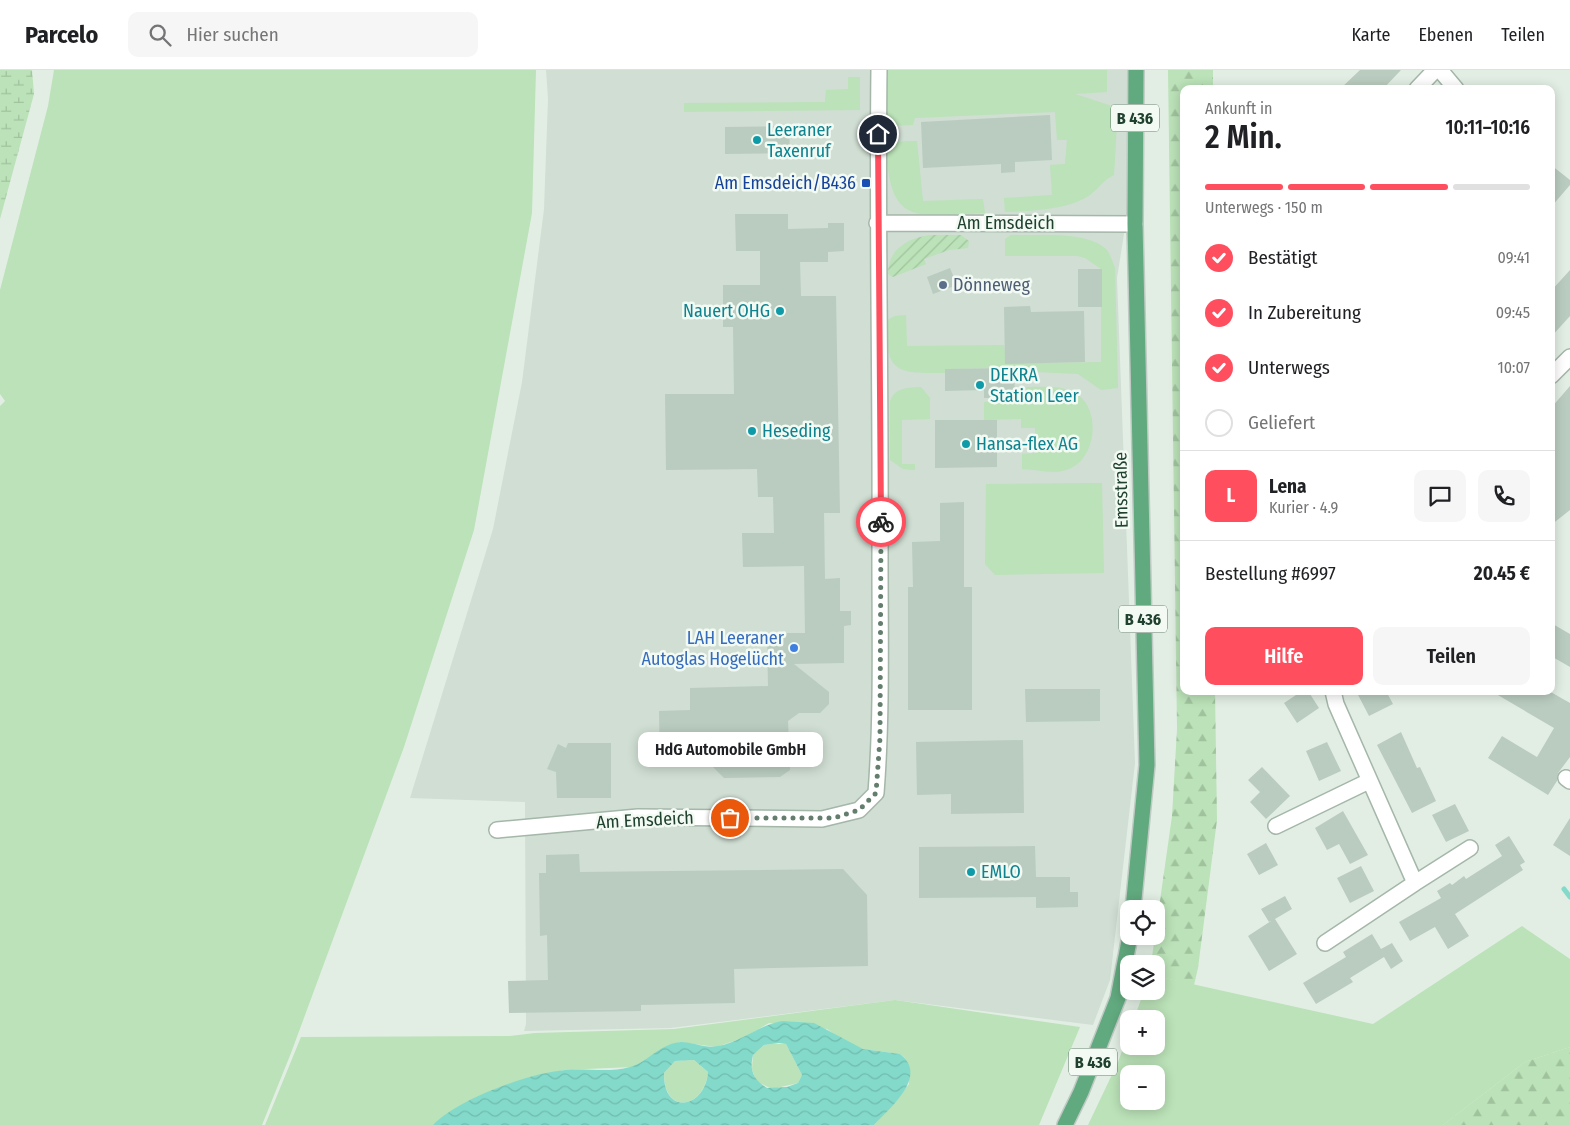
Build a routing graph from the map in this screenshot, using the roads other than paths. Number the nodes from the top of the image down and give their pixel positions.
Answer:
1 (879, 70) edge
2 (1136, 70) edge
3 (1435, 70) edge
4 (1440, 70) edge
5 (1421, 85) edge
6 (1453, 85) edge
7 (877, 223) junction
8 (1135, 224) junction
9 (1570, 358) edge
10 (1555, 372) edge
11 (1334, 695) edge
12 (1369, 781) junction
13 (1276, 826) dead end
14 (497, 830) dead end
15 (1470, 848) dead end
16 (1415, 883) junction
17 (1134, 900) edge
18 (1325, 943) dead end
19 (1128, 945) edge
20 (1065, 1125) edge

1 - 7 street, Am Emsdeich
2 - 8 main road, Emsstraße / B 436
3 - 5 street
4 - 6 street
7 - 8 street, Am Emsdeich
7 - 14 street, Am Emsdeich
8 - 17 main road, Emsstraße / B 436
9 - 10 street
11 - 12 street
12 - 13 street
12 - 16 street
15 - 16 street
16 - 18 street
19 - 20 main road, B 436

